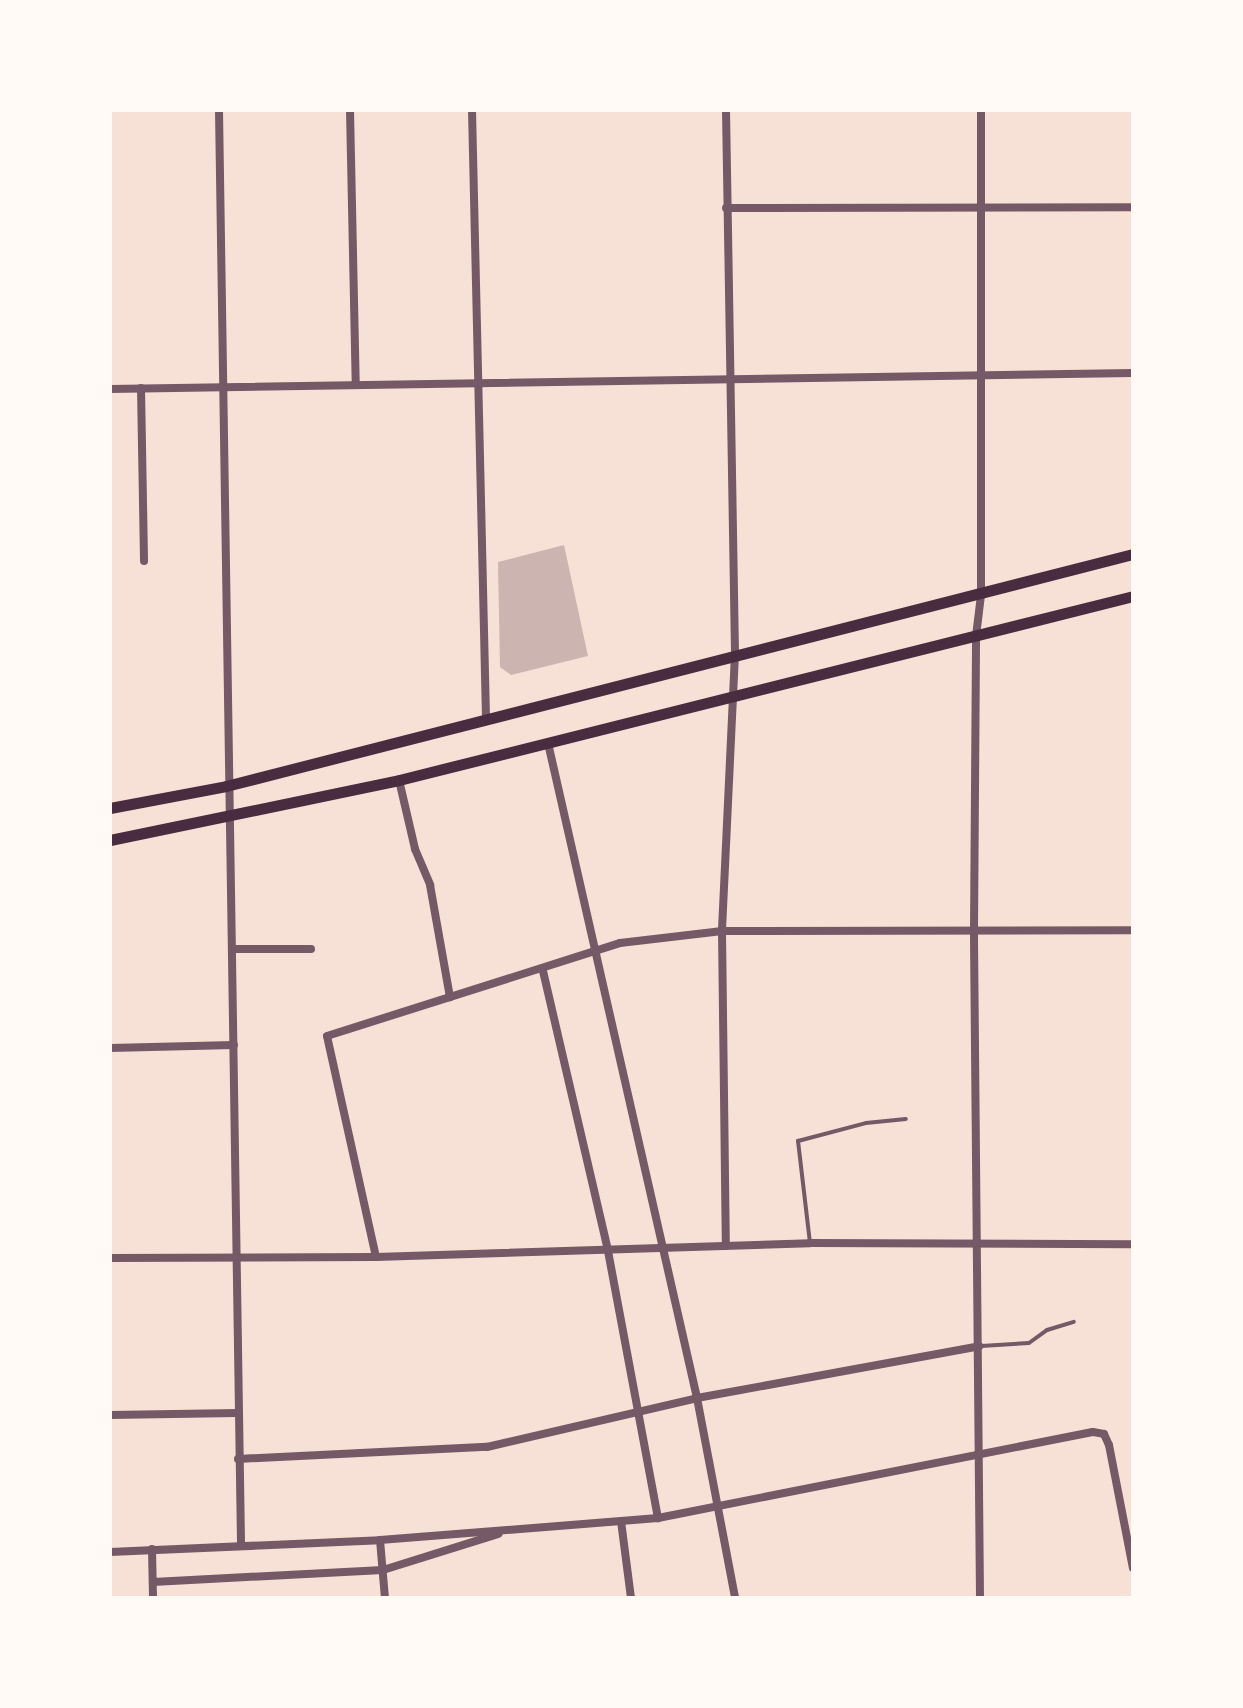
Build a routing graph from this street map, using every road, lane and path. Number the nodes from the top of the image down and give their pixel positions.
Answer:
1 (219, 110) edge
2 (350, 110) edge
3 (472, 110) edge
4 (726, 110) edge
5 (981, 110) edge
6 (982, 207) junction
7 (1133, 207) edge
8 (726, 208) junction
9 (1133, 373) edge
10 (983, 376) junction
11 (728, 380) junction
12 (356, 385) junction
13 (223, 387) junction
14 (475, 387) junction
15 (141, 388) junction
16 (110, 389) edge
17 (1133, 554) edge
18 (144, 561) dead end
19 (981, 595) junction
20 (1133, 596) edge
21 (976, 636) junction
22 (735, 654) junction
23 (730, 698) junction
24 (486, 716) junction
25 (548, 743) junction
26 (399, 780) junction
27 (226, 786) junction
28 (110, 808) edge
29 (227, 818) junction
30 (110, 840) edge
31 (1133, 930) edge
32 (722, 931) junction
33 (974, 932) junction
34 (232, 949) junction
35 (311, 949) dead end
36 (598, 953) junction
37 (543, 971) junction
38 (450, 997) junction
39 (234, 1045) junction
40 (110, 1048) edge
41 (906, 1119) dead end
42 (810, 1243) junction
43 (978, 1244) junction
44 (1133, 1244) edge
45 (726, 1246) junction
46 (662, 1250) junction
47 (608, 1251) junction
48 (235, 1256) junction
49 (376, 1257) junction
50 (110, 1258) edge
51 (1074, 1322) dead end
52 (979, 1346) junction
53 (697, 1398) junction
54 (638, 1410) junction
55 (237, 1413) junction
56 (110, 1415) edge
57 (979, 1456) junction
58 (238, 1459) junction
59 (718, 1508) junction
60 (658, 1518) junction
61 (621, 1521) junction
62 (513, 1529) junction
63 (380, 1540) junction
64 (241, 1545) junction
65 (152, 1549) junction
66 (110, 1552) edge
67 (1133, 1568) edge
68 (383, 1570) junction
69 (153, 1582) junction
70 (153, 1598) edge
71 (385, 1598) edge
72 (631, 1598) edge
73 (735, 1598) edge
74 (980, 1598) edge

1 - 13 street
2 - 12 street
3 - 14 street
4 - 8 street
5 - 6 street
6 - 7 street
6 - 8 street
6 - 10 street
8 - 11 street
9 - 10 street
10 - 11 street
10 - 19 street
11 - 14 street
11 - 22 street
12 - 13 street
12 - 14 street
13 - 15 street
13 - 27 street
14 - 24 street
15 - 16 street
15 - 18 street
17 - 19 main road
19 - 21 street
19 - 22 main road
20 - 21 main road
21 - 23 main road
21 - 33 street
22 - 23 street
22 - 24 main road
23 - 25 main road
23 - 32 street
24 - 27 main road
25 - 26 main road
25 - 36 street
26 - 29 main road
26 - 38 street
27 - 28 main road
27 - 29 street
29 - 30 main road
29 - 34 street
31 - 33 street
32 - 33 street
32 - 36 street
32 - 45 street
33 - 43 street
34 - 35 street
34 - 39 street
36 - 37 street
36 - 46 street
37 - 38 street
37 - 47 street
38 - 49 street
39 - 40 street
39 - 48 street
41 - 42 lane
42 - 43 street
42 - 45 street
43 - 44 street
43 - 52 street
45 - 46 street
46 - 47 street
46 - 53 street
47 - 49 street
47 - 54 street
48 - 49 street
48 - 50 street
48 - 55 street
51 - 52 lane
52 - 53 street
52 - 57 street
53 - 54 street
53 - 59 street
54 - 58 street
54 - 60 street
55 - 56 street
55 - 58 street
57 - 59 street
57 - 67 street
57 - 74 street
58 - 64 street
59 - 60 street
59 - 73 street
60 - 61 street
61 - 62 street
61 - 72 street
62 - 63 street
62 - 68 street
63 - 64 street
63 - 68 street
64 - 65 street
65 - 66 street
65 - 69 street
68 - 69 street
68 - 71 street
69 - 70 street

